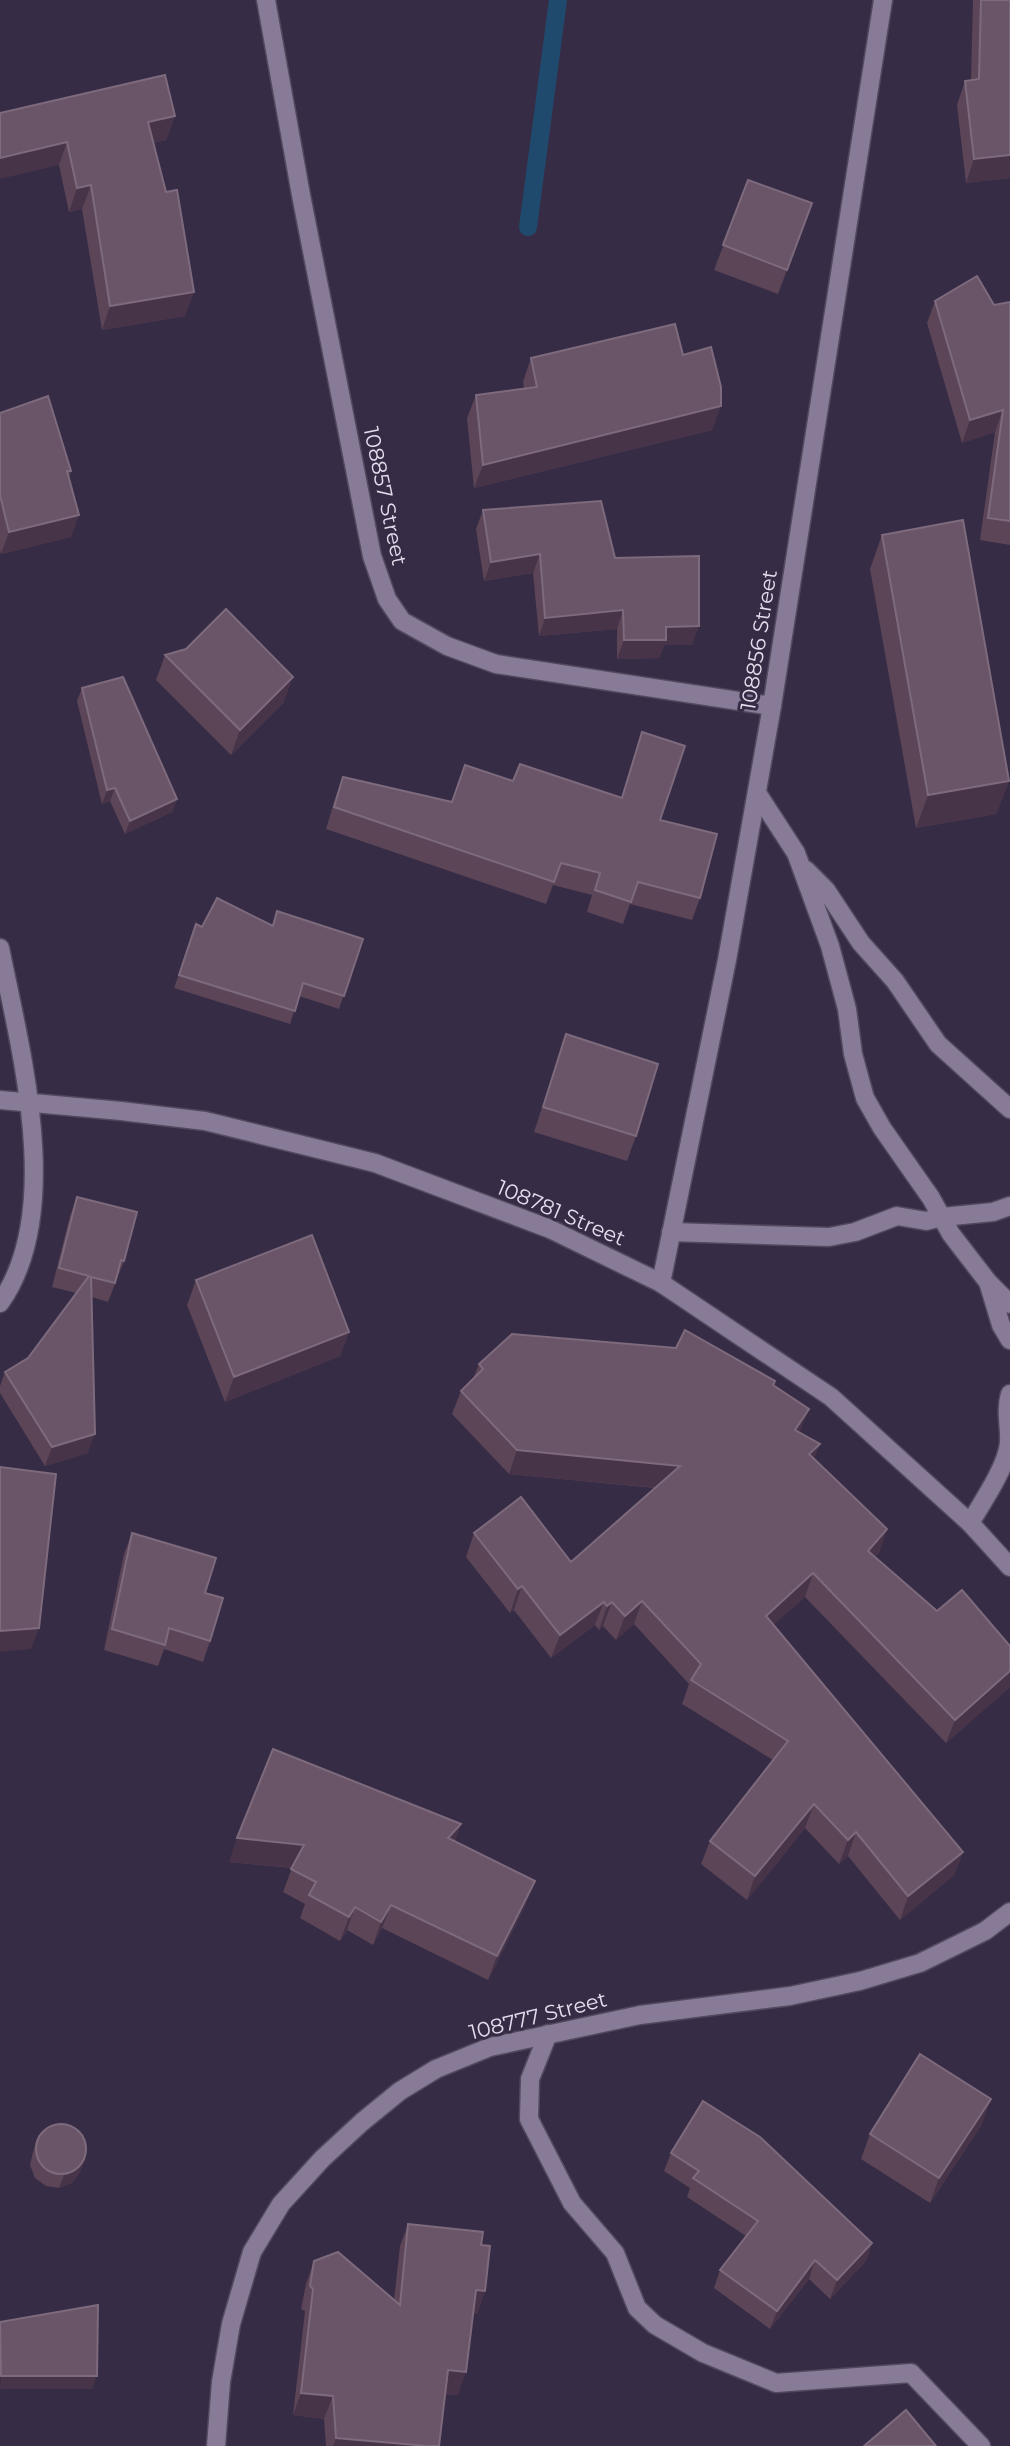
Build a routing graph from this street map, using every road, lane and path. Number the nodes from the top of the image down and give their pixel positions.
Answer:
1 (266, 0) edge
2 (883, 0) edge
3 (772, 706) junction
4 (757, 793) junction
5 (801, 865) junction
6 (0, 948) edge
7 (0, 1100) edge
8 (31, 1102) junction
9 (1010, 1109) edge
10 (1010, 1206) edge
11 (942, 1217) junction
12 (671, 1233) junction
13 (988, 1282) junction
14 (661, 1283) junction
15 (0, 1303) edge
16 (1010, 1304) edge
17 (1010, 1340) edge
18 (1010, 1394) edge
19 (970, 1523) junction
20 (1010, 1567) edge
21 (1010, 1912) edge
22 (548, 2034) junction
23 (216, 2446) edge
24 (981, 2446) edge

1 - 3 street, 108857 Street
2 - 3 street, 108856 Street
3 - 4 street, 108856 Street
4 - 5 street
4 - 12 street, 108856 Street
5 - 9 street
5 - 11 street
6 - 8 street
7 - 8 street, 108781 Street
8 - 14 street, 108781 Street
8 - 15 street
10 - 11 street
11 - 12 street
11 - 13 street
12 - 14 street, 108856 Street
13 - 16 street
13 - 17 street
14 - 19 street, 108781 Street
18 - 19 street
19 - 20 street, 108781 Street
21 - 22 street, 108777 Street
22 - 23 street, 108777 Street
22 - 24 street

